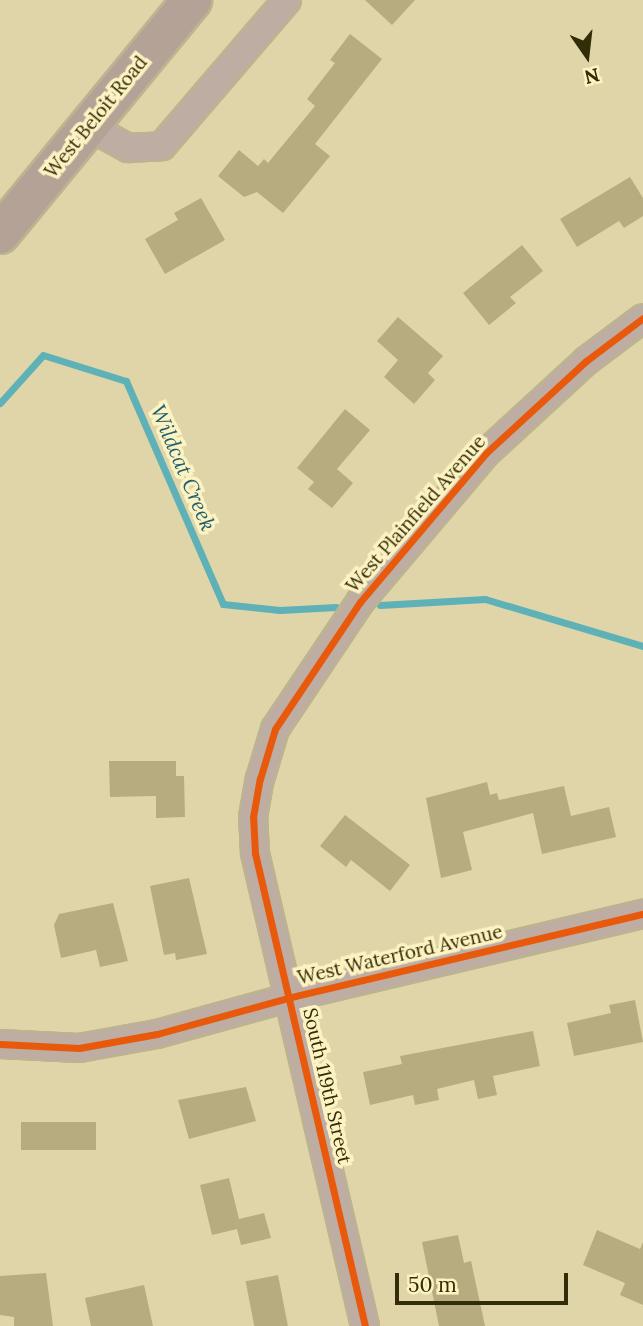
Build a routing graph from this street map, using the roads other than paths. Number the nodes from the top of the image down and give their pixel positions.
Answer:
1 (192, 0) edge
2 (287, 0) edge
3 (88, 126) junction
4 (0, 233) edge
5 (643, 318) edge
6 (255, 853) joint
7 (643, 914) edge
8 (291, 997) junction
9 (0, 1044) edge
10 (365, 1326) edge

1 - 3 main road, West Beloit Road
2 - 3 street
3 - 4 main road, West Beloit Road
5 - 6 street, West Plainfield Avenue
6 - 8 street, South 119th Street
7 - 8 street, West Waterford Avenue
8 - 9 street, West Waterford Avenue
8 - 10 street, South 119th Street

